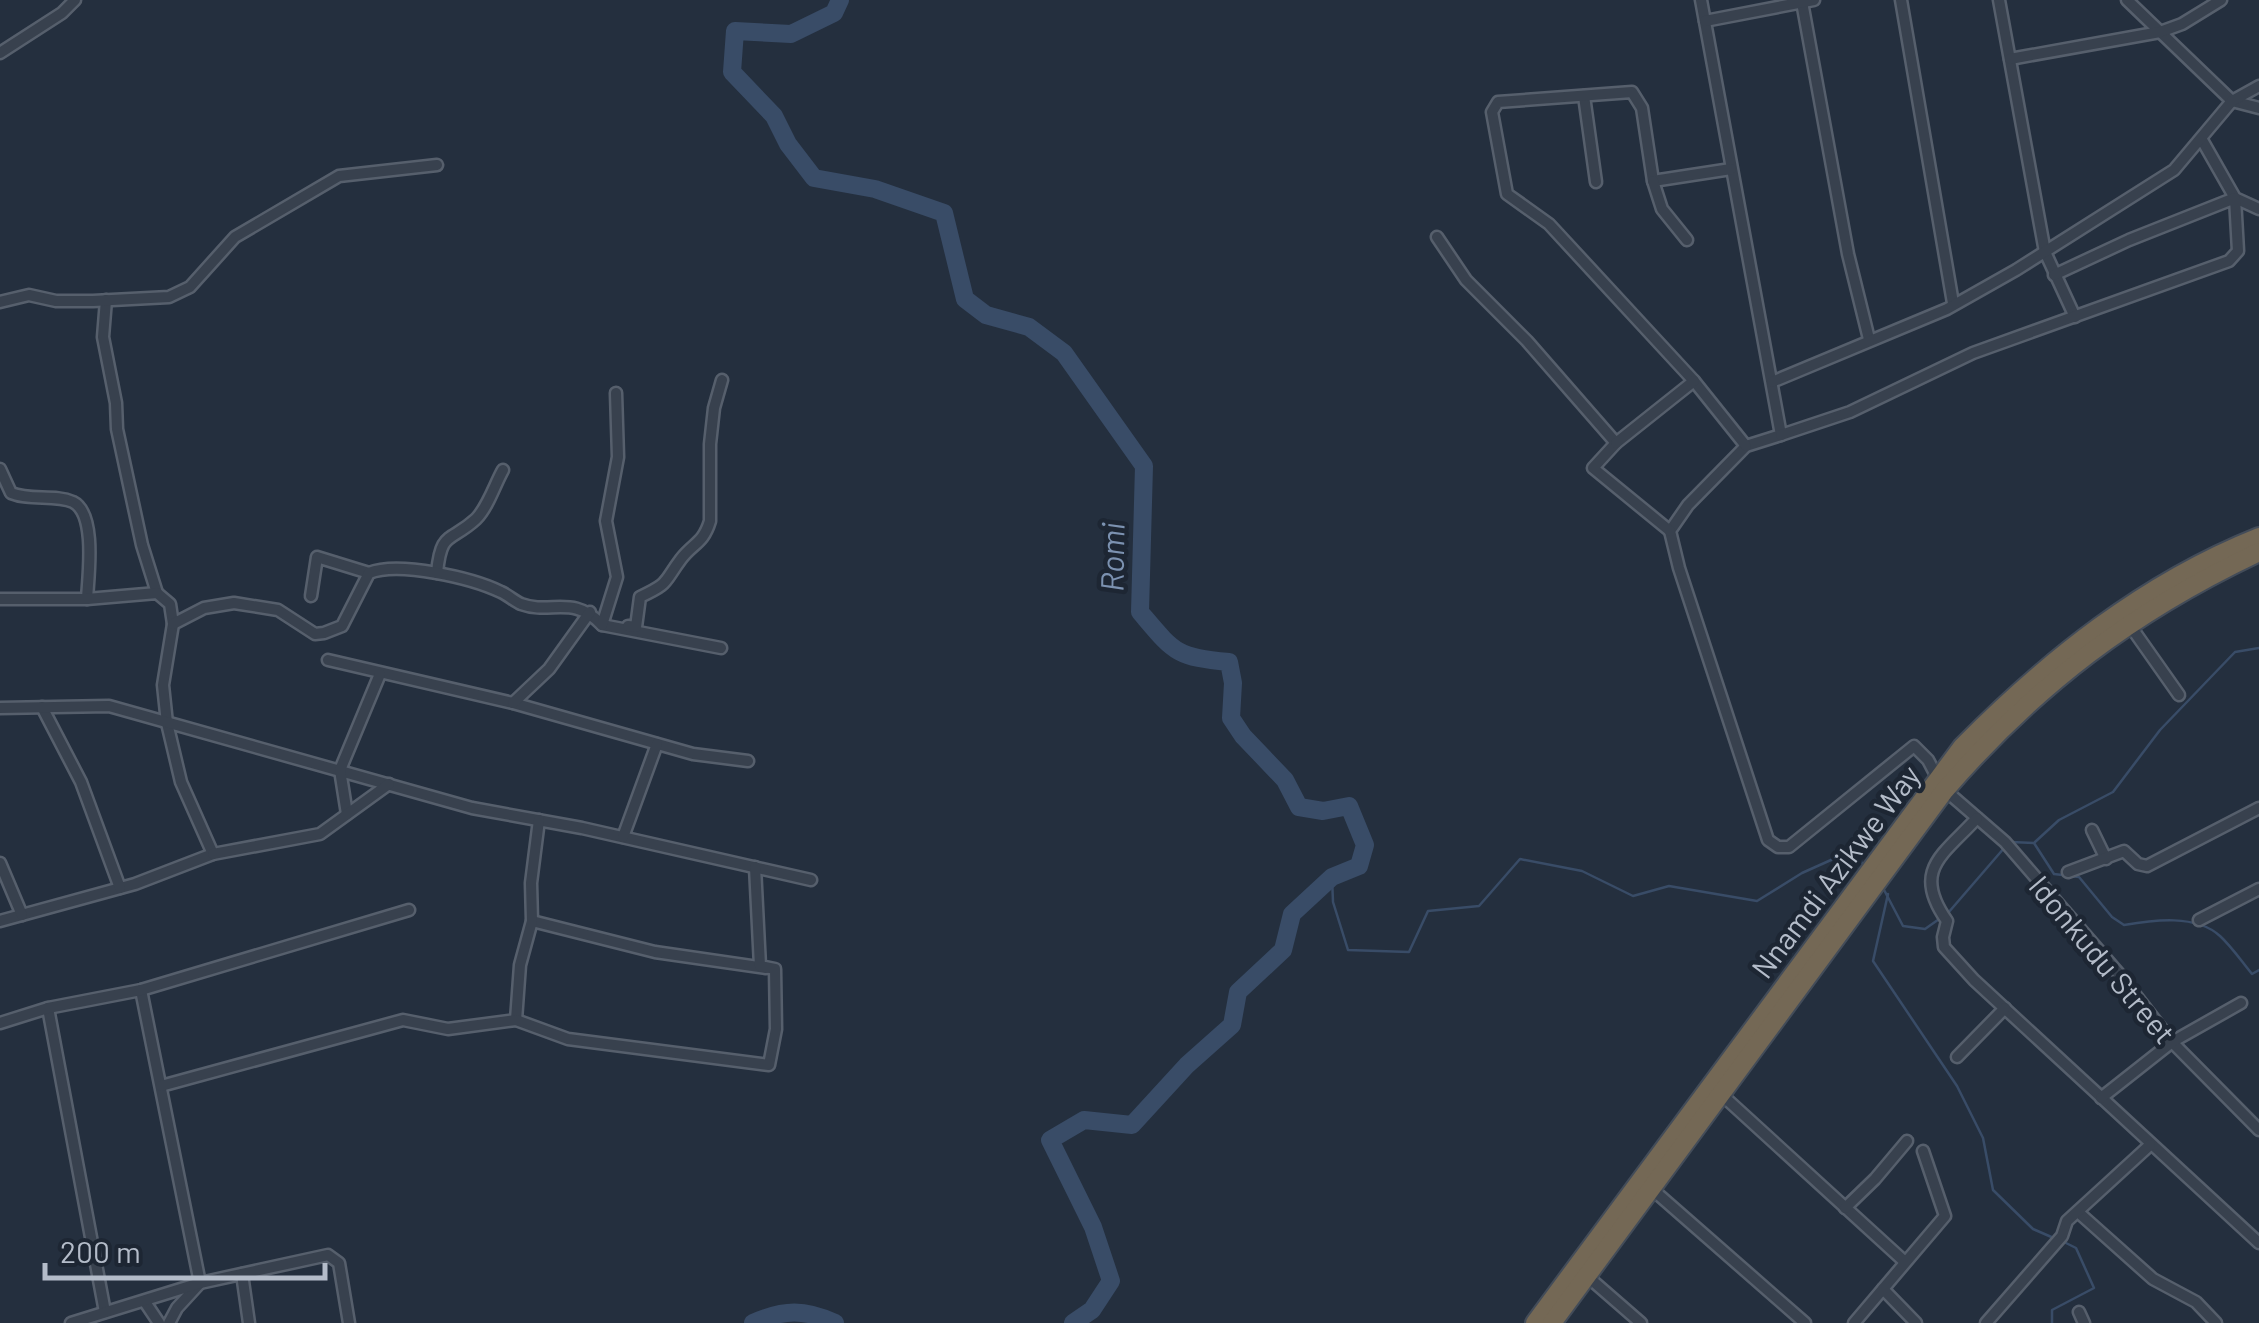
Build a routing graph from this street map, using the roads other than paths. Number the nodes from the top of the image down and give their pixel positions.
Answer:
1 (75, 0) edge
2 (1701, 0) edge
3 (1902, 0) edge
4 (1999, 0) edge
5 (2127, 0) edge
6 (2222, 0) edge
7 (1808, 1) edge
8 (1705, 22) junction
9 (2160, 32) junction
10 (0, 53) edge
11 (2010, 59) junction
12 (2259, 86) edge
13 (1584, 96) junction
14 (2232, 101) junction
15 (2259, 108) edge
16 (2202, 140) junction
17 (437, 165) dead end
18 (1732, 169) junction
19 (1653, 180) junction
20 (1596, 182) dead end
21 (2235, 198) junction
22 (2259, 209) edge
23 (1437, 236) dead end
24 (1688, 240) dead end
25 (2045, 252) junction
26 (2054, 276) junction
27 (106, 300) junction
28 (0, 302) edge
29 (1954, 303) junction
30 (2075, 316) junction
31 (1869, 339) junction
32 (722, 380) dead end
33 (1694, 381) junction
34 (1772, 382) junction
35 (616, 392) dead end
36 (1782, 435) junction
37 (1616, 443) junction
38 (1746, 446) junction
39 (0, 469) edge
40 (503, 470) dead end
41 (1670, 531) junction
42 (2259, 537) edge
43 (2259, 552) edge
44 (370, 573) junction
45 (438, 574) junction
46 (157, 593) junction
47 (311, 596) dead end
48 (0, 599) edge
49 (87, 600) junction
50 (170, 604) junction
51 (590, 612) junction
52 (189, 616) junction
53 (2128, 623) junction
54 (173, 624) junction
55 (602, 624) junction
56 (721, 648) dead end
57 (328, 660) dead end
58 (380, 674) junction
59 (2179, 695) dead end
60 (513, 703) junction
61 (0, 708) edge
62 (42, 708) junction
63 (167, 723) junction
64 (657, 744) junction
65 (748, 761) dead end
66 (340, 770) junction
67 (388, 784) junction
68 (1942, 785) junction
69 (2259, 808) edge
70 (347, 814) junction
71 (1976, 818) junction
72 (539, 820) junction
73 (2092, 830) dead end
74 (622, 837) junction
75 (212, 854) junction
76 (2106, 859) junction
77 (0, 863) edge
78 (755, 867) junction
79 (2068, 872) dead end
80 (812, 880) dead end
81 (120, 888) junction
82 (2259, 889) edge
83 (410, 910) dead end
84 (22, 915) junction
85 (2200, 920) dead end
86 (0, 921) edge
87 (532, 921) junction
88 (775, 969) junction
89 (141, 990) junction
90 (2241, 1004) dead end
91 (48, 1008) junction
92 (2005, 1008) junction
93 (516, 1020) junction
94 (0, 1023) edge
95 (2172, 1042) junction
96 (1957, 1057) dead end
97 (160, 1086) junction
98 (1720, 1094) junction
99 (2101, 1098) junction
100 (2259, 1130) edge
101 (1907, 1141) dead end
102 (2150, 1145) junction
103 (1923, 1151) dead end
104 (1652, 1189) junction
105 (1844, 1208) junction
106 (2078, 1212) junction
107 (2259, 1243) edge
108 (1905, 1262) junction
109 (242, 1274) junction
110 (1587, 1276) junction
111 (200, 1282) junction
112 (1882, 1289) junction
113 (144, 1302) junction
114 (105, 1312) junction
115 (71, 1323) edge
116 (159, 1323) edge
117 (169, 1323) edge
118 (249, 1323) edge
119 (349, 1323) edge
120 (1536, 1323) edge
121 (1552, 1323) edge
122 (1641, 1323) edge
123 (1806, 1323) edge
124 (1854, 1323) edge
125 (1916, 1323) edge
126 (1986, 1323) edge
127 (2216, 1323) edge

1 - 10 street
2 - 8 street
3 - 29 street
4 - 11 street
5 - 9 street
6 - 9 street
7 - 8 street
7 - 31 street
8 - 18 street
9 - 11 street
9 - 14 street
11 - 25 street
12 - 14 street
13 - 19 street
13 - 20 street
13 - 33 street
14 - 15 street
14 - 16 street
16 - 21 street
16 - 25 street
17 - 27 street
18 - 19 street
18 - 34 street
19 - 24 street
21 - 22 street
21 - 26 street
21 - 30 street
23 - 37 street
25 - 26 street
25 - 29 street
26 - 30 street
27 - 28 street
27 - 46 street
29 - 31 street
30 - 36 street
31 - 34 street
32 - 55 street
33 - 37 street
33 - 38 street
34 - 36 street
35 - 55 street
36 - 38 street
37 - 41 street
38 - 41 street
39 - 49 street
40 - 45 street
41 - 68 street, Idonkudu Street
42 - 68 highway, Nnamdi Azikwe Way
43 - 53 highway, Nnamdi Azikwe Way
44 - 45 street
44 - 47 street
44 - 52 street
45 - 51 street
46 - 49 street
46 - 50 street
48 - 49 street
50 - 52 street
50 - 54 street
51 - 55 street
51 - 60 street
52 - 54 street
53 - 59 street
53 - 68 highway, Nnamdi Azikwe Way
54 - 63 street
55 - 56 street
57 - 58 street
58 - 60 street
58 - 66 street
60 - 64 street
61 - 62 street
62 - 63 street
62 - 81 street
63 - 66 street
63 - 75 street
64 - 65 street
64 - 74 street
66 - 67 street
66 - 70 street
67 - 70 street
67 - 72 street
68 - 71 street, Idonkudu Street
68 - 98 highway, Nnamdi Azikwe Way
68 - 120 highway, Nnamdi Azikwe Way
69 - 76 street
70 - 75 street
71 - 92 street
71 - 95 street, Idonkudu Street
72 - 74 street
72 - 87 street
73 - 76 street
74 - 78 street
75 - 81 street
76 - 79 street
77 - 84 street
78 - 80 street
78 - 88 street
81 - 84 street
82 - 85 street
83 - 89 street
84 - 86 street
87 - 88 street
87 - 93 street
88 - 93 street
89 - 91 street
89 - 97 street
90 - 95 street
91 - 94 street
91 - 114 street
92 - 96 street
92 - 99 street
93 - 97 street
95 - 99 street
95 - 100 street, Idonkudu Street
97 - 111 street
98 - 104 highway, Nnamdi Azikwe Way
98 - 105 street
99 - 102 street
101 - 105 street
102 - 106 street
102 - 107 street
103 - 108 street
104 - 110 highway, Nnamdi Azikwe Way
104 - 123 street
105 - 108 street
106 - 126 street
106 - 127 street
108 - 112 street
109 - 111 street
109 - 118 street
109 - 119 street
110 - 121 highway, Nnamdi Azikwe Way
110 - 122 street
111 - 113 street
111 - 117 street
112 - 124 street
112 - 125 street
113 - 114 street
113 - 116 street
114 - 115 street

